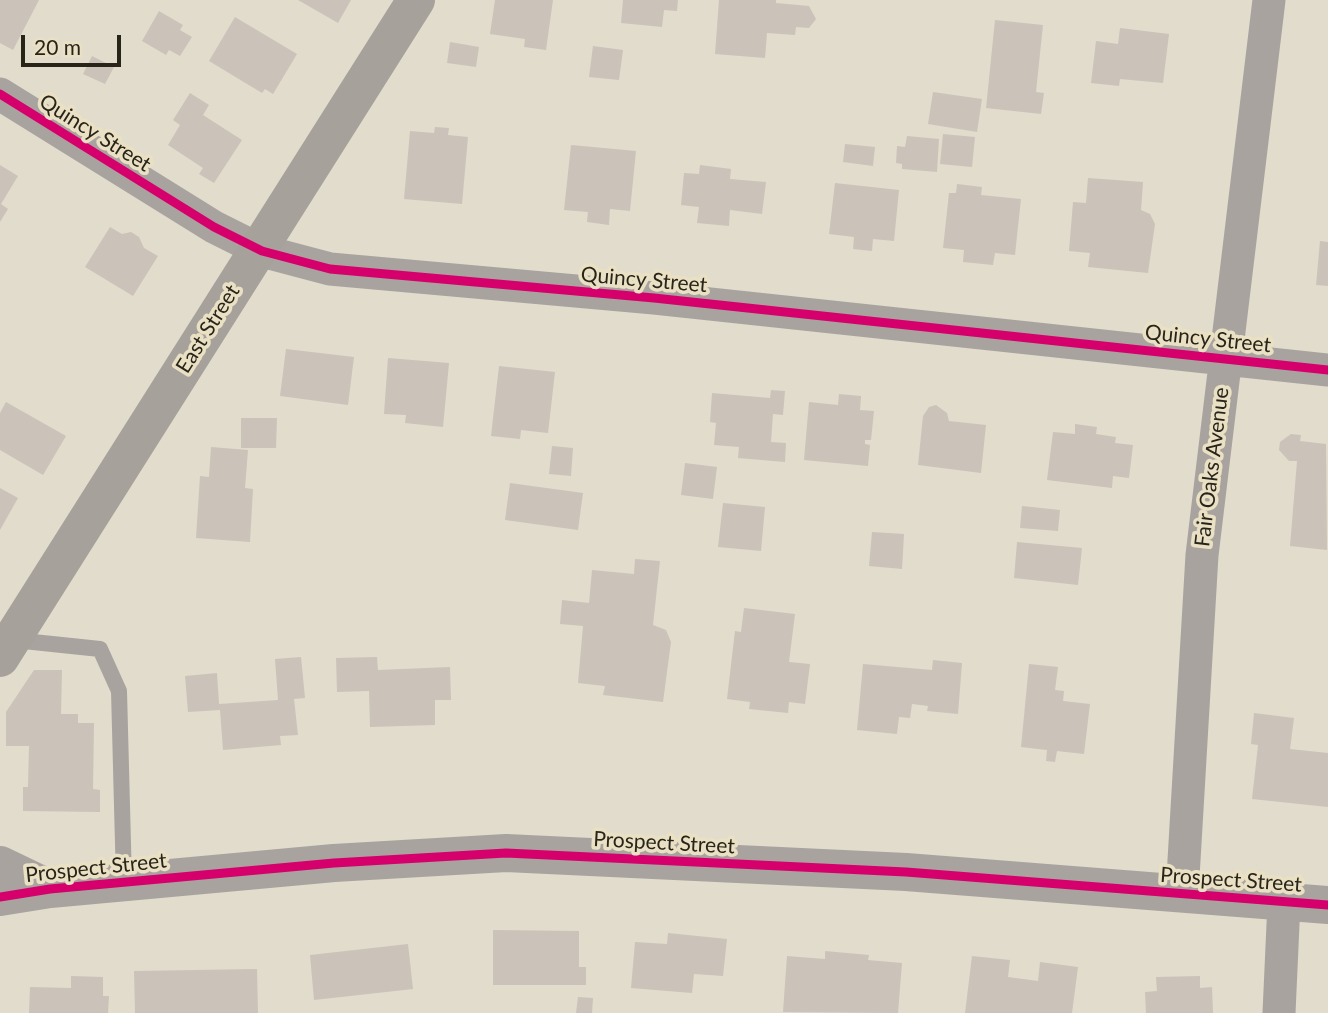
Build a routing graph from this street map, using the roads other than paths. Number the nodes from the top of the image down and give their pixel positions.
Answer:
1 (416, 0) edge
2 (1269, 0) edge
3 (0, 94) edge
4 (258, 249) junction
5 (1225, 358) junction
6 (1328, 370) edge
7 (6, 649) edge
8 (0, 865) edge
9 (124, 882) junction
10 (50, 888) junction
11 (1182, 894) junction
12 (0, 897) edge
13 (1284, 902) junction
14 (1328, 905) edge
15 (1279, 1013) edge

1 - 4 main road, East Street
2 - 5 street, Fair Oaks Avenue
3 - 4 street, Quincy Street
4 - 5 street, Quincy Street
4 - 7 main road, East Street
5 - 6 street, Quincy Street
5 - 11 street, Fair Oaks Avenue
7 - 9 lane
8 - 10 street, Prospect Street
9 - 10 street, Prospect Street
9 - 11 street, Prospect Street
10 - 12 street, Prospect Street
11 - 13 street, Prospect Street
13 - 14 street, Prospect Street
13 - 15 street

